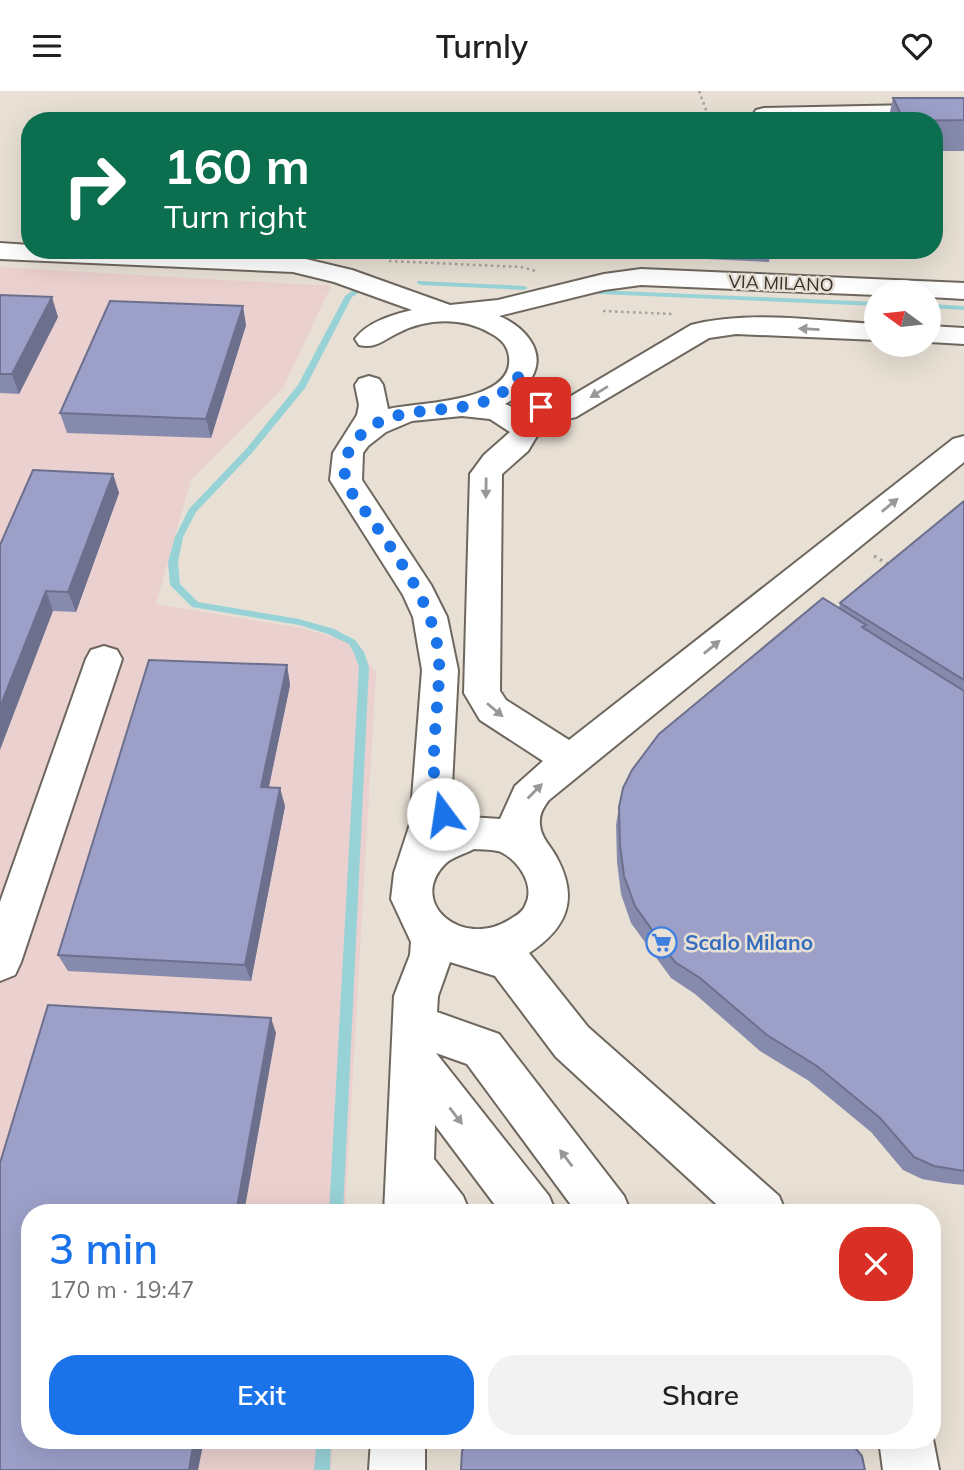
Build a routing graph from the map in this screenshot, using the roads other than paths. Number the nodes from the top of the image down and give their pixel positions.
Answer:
1 (964, 111) edge
2 (914, 112) edge
3 (0, 251) edge
4 (21, 252) edge
5 (213, 259) edge
6 (362, 281) junction
7 (597, 282) junction
8 (964, 291) edge
9 (454, 313) junction
10 (864, 331) edge
11 (942, 335) edge
12 (964, 336) edge
13 (369, 339) junction
14 (518, 341) junction
15 (518, 377) junction
16 (369, 385) junction
17 (452, 409) junction
18 (356, 440) junction
19 (964, 446) edge
20 (104, 659) dead end
21 (570, 760) junction
22 (434, 786) junction
23 (476, 833) junction
24 (530, 851) junction
25 (418, 865) junction
26 (538, 923) junction
27 (428, 929) junction
28 (479, 951) junction
29 (0, 962) edge
30 (543, 1003) junction
31 (414, 1043) junction
32 (409, 1190) edge
33 (432, 1204) edge
34 (526, 1204) edge
35 (600, 1204) edge
36 (752, 1204) edge
37 (398, 1449) edge
38 (908, 1449) edge
39 (397, 1470) edge
40 (911, 1470) edge

1 - 2 street
3 - 4 street
5 - 6 street
6 - 9 street
6 - 13 street
7 - 8 street, VIA MILANO
7 - 9 street
7 - 14 street
9 - 13 street
9 - 14 street
10 -> 15 street
11 - 12 street
13 - 16 street
14 - 15 street
15 - 17 street
16 - 17 street
16 - 18 street
17 - 18 street
17 -> 21 street
18 - 22 street
21 -> 19 street
20 - 29 street
24 -> 21 street
22 - 23 street
22 - 25 street
23 - 24 street
23 - 25 street
24 - 26 street
25 - 27 street
26 - 28 street
26 - 30 street
27 - 28 street
27 - 31 street
28 - 30 street
30 - 36 street
31 - 32 street
31 -> 34 street
35 -> 31 street
32 - 33 street
37 - 39 street
38 - 40 street

